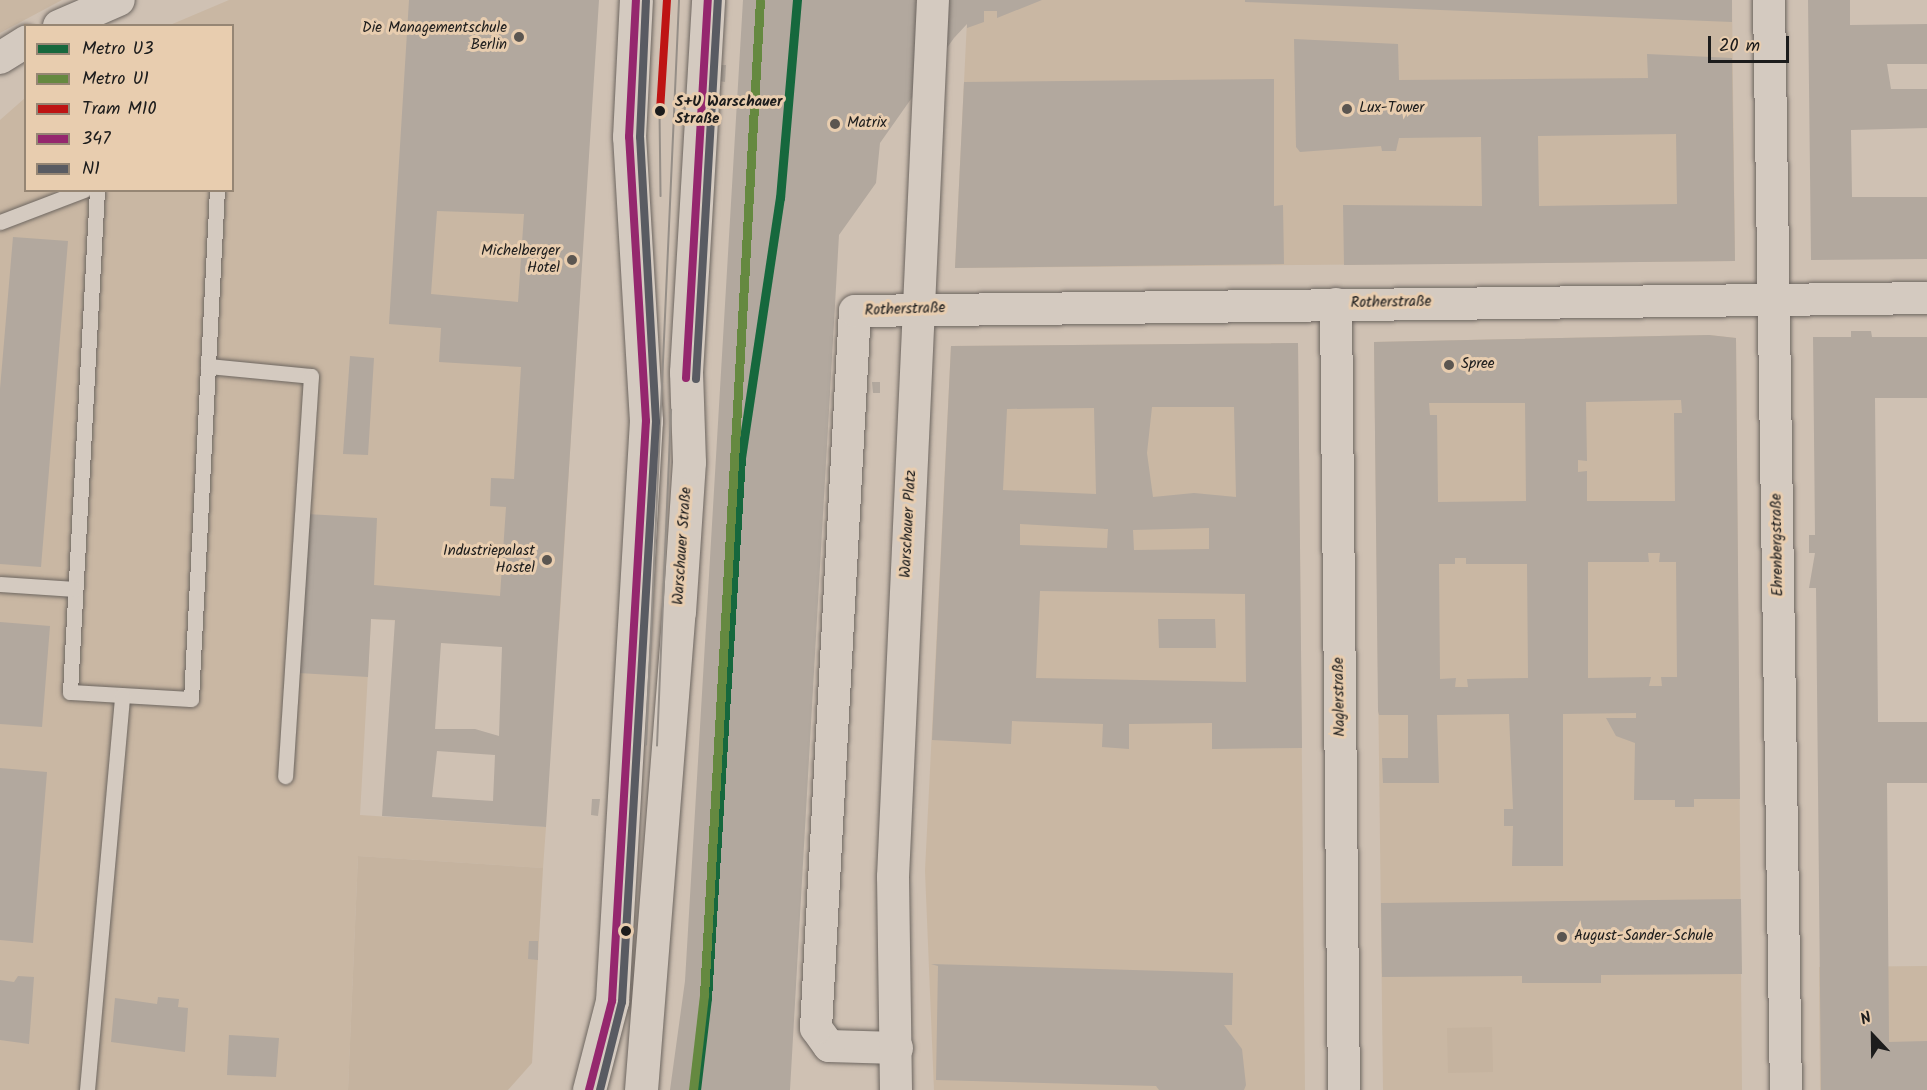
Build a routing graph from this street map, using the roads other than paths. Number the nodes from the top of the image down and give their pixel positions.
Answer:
1 (119, 0) edge
2 (636, 0) edge
3 (708, 0) edge
4 (933, 0) edge
5 (1769, 0) edge
6 (64, 24) edge
7 (24, 43) edge
8 (0, 58) edge
9 (79, 192) edge
10 (97, 192) edge
11 (217, 192) edge
12 (0, 222) edge
13 (1927, 297) edge
14 (1773, 299) junction
15 (1336, 304) junction
16 (919, 309) junction
17 (208, 366) junction
18 (0, 584) edge
19 (75, 589) junction
20 (122, 696) junction
21 (627, 772) junction
22 (669, 775) junction
23 (285, 776) dead end
24 (897, 1048) junction
25 (87, 1090) edge
26 (589, 1090) edge
27 (641, 1090) edge
28 (896, 1090) edge
29 (1344, 1090) edge
30 (1786, 1090) edge

1 - 6 street
2 - 21 main road
3 - 22 main road, Warschauer Straße
4 - 16 street, Warschauer Platz
5 - 14 street, Ehrenbergstraße
7 - 8 street
9 - 12 lane
10 - 19 lane
11 - 17 lane
13 - 14 street, Rotherstraße
14 - 15 street, Rotherstraße
14 - 30 street, Ehrenbergstraße
15 - 16 street, Rotherstraße
15 - 29 street, Naglerstraße
16 - 24 street, Warschauer Platz
16 - 24 street, Rotherstraße
17 - 20 lane
17 - 23 lane
18 - 19 lane
19 - 20 lane
20 - 25 lane
21 - 22 lane
21 - 26 main road
22 - 27 main road, Warschauer Straße
24 - 28 street, Warschauer Platz

